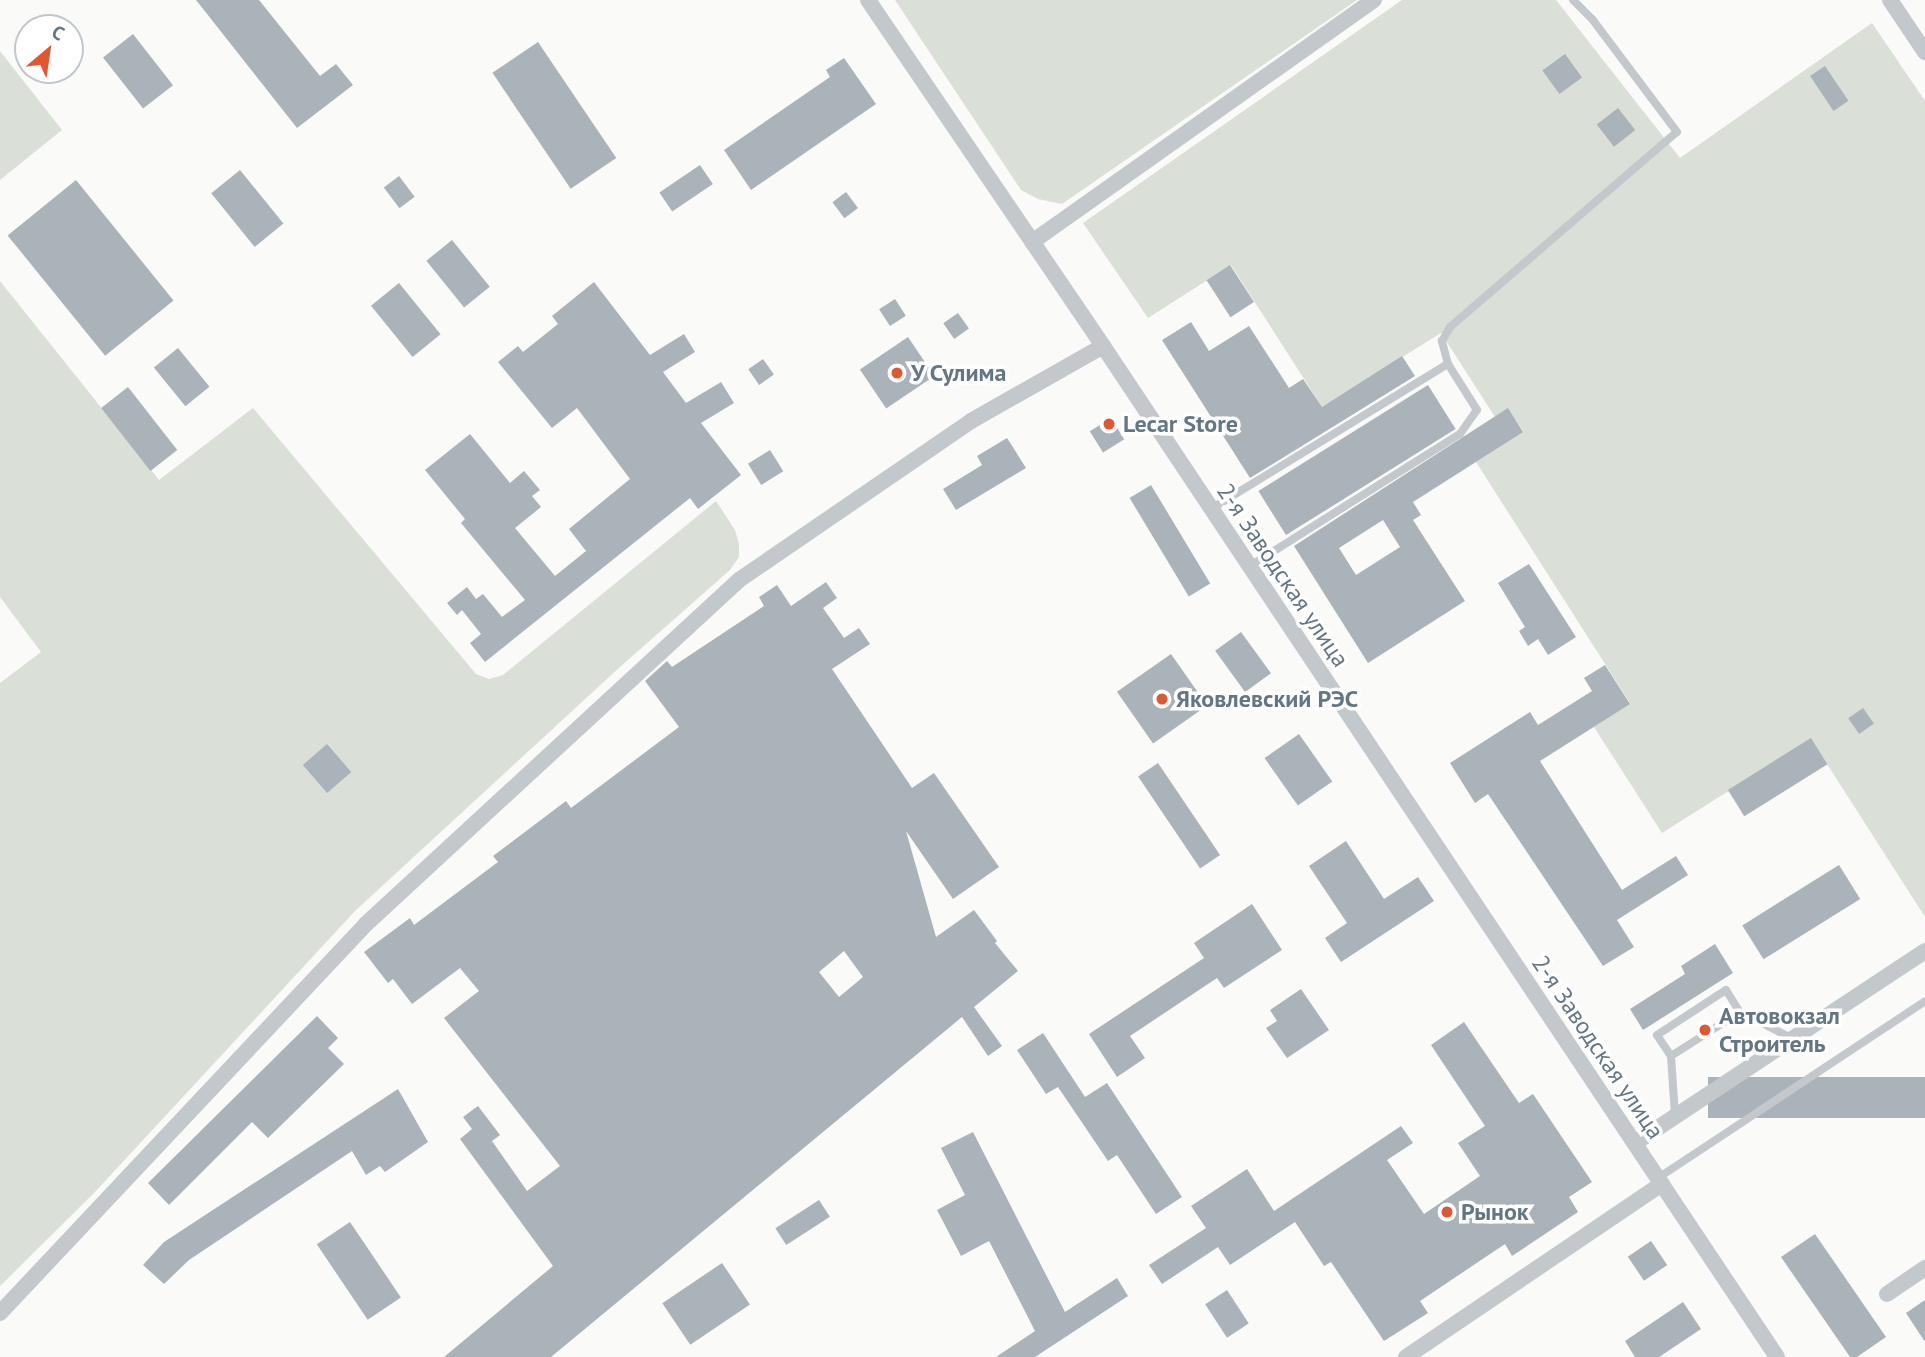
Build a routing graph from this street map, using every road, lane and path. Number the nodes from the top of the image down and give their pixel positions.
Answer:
1 (868, 0) edge
2 (1374, 0) edge
3 (1573, 0) edge
4 (1890, 0) edge
5 (1925, 52) edge
6 (1032, 242) junction
7 (1103, 346) junction
8 (1448, 364) junction
9 (1212, 509) junction
10 (1250, 566) junction
11 (1925, 951) edge
12 (1925, 1001) edge
13 (1740, 1012) junction
14 (1793, 1039) junction
15 (1671, 1056) junction
16 (1675, 1116) junction
17 (1635, 1143) junction
18 (1660, 1181) junction
19 (1925, 1268) edge
20 (1888, 1294) dead end
21 (0, 1313) edge
22 (1406, 1357) edge
23 (1777, 1357) edge

1 - 6 street, 2-я Заводская улица
2 - 6 street
3 - 8 lane
4 - 5 street
6 - 7 street, 2-я Заводская улица
7 - 9 street, 2-я Заводская улица
7 - 21 street
8 - 9 lane
8 - 10 lane
9 - 10 street, 2-я Заводская улица
10 - 17 street, 2-я Заводская улица
11 - 14 street
12 - 18 lane
13 - 14 lane
13 - 15 lane
13 - 15 lane
14 - 16 street
15 - 16 lane
16 - 17 street
17 - 18 street, 2-я Заводская улица
18 - 22 street
18 - 23 street, 2-я Заводская улица
19 - 20 street

